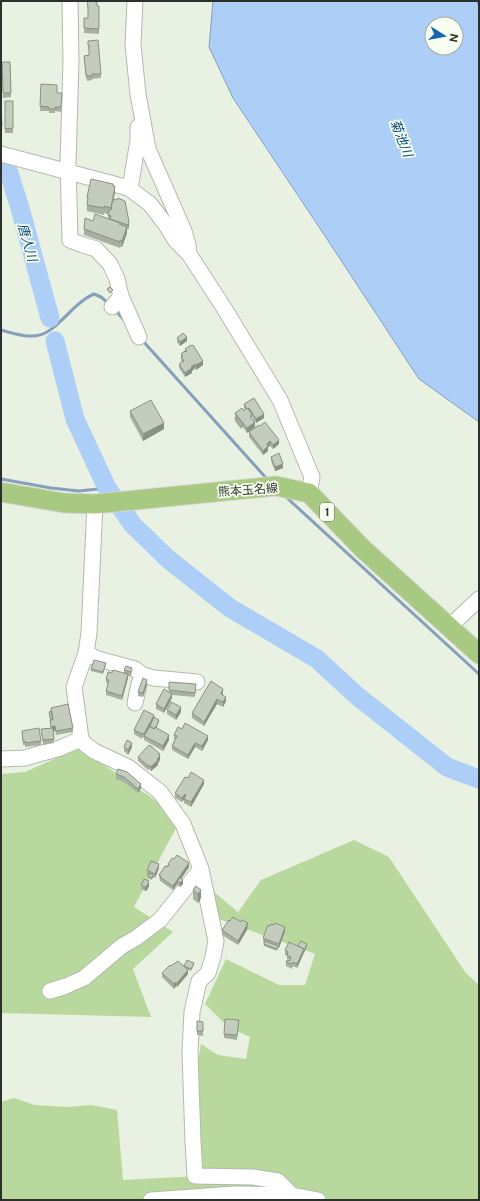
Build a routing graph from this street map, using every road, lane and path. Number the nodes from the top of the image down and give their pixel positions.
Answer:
1 (70, 1) edge
2 (135, 1) edge
3 (138, 94) junction
4 (1, 154) edge
5 (68, 172) junction
6 (130, 189) junction
7 (189, 254) junction
8 (139, 337) dead end
9 (309, 493) junction
10 (7, 496) edge
11 (99, 504) junction
12 (479, 598) edge
13 (449, 627) junction
14 (86, 653) junction
15 (479, 654) edge
16 (143, 675) junction
17 (197, 682) dead end
18 (135, 703) dead end
19 (81, 740) junction
20 (1, 759) edge
21 (201, 869) junction
22 (50, 991) dead end
23 (292, 1195) junction
24 (239, 1197) edge
25 (151, 1200) edge
26 (318, 1200) edge

1 - 5 street
2 - 3 street
3 - 6 street
3 - 7 street
4 - 5 street
5 - 6 street
5 - 8 street
6 - 7 street
7 - 9 street
9 - 11 main road, 熊本玉名線 / 1
9 - 13 main road, 1
10 - 11 main road, 熊本玉名線 / 1
11 - 14 street
12 - 13 street
13 - 15 main road, 1
14 - 16 street
14 - 19 street
16 - 17 street
16 - 18 street
19 - 20 street
19 - 21 street
21 - 22 street
21 - 23 street
23 - 24 street
23 - 26 street
24 - 25 street

